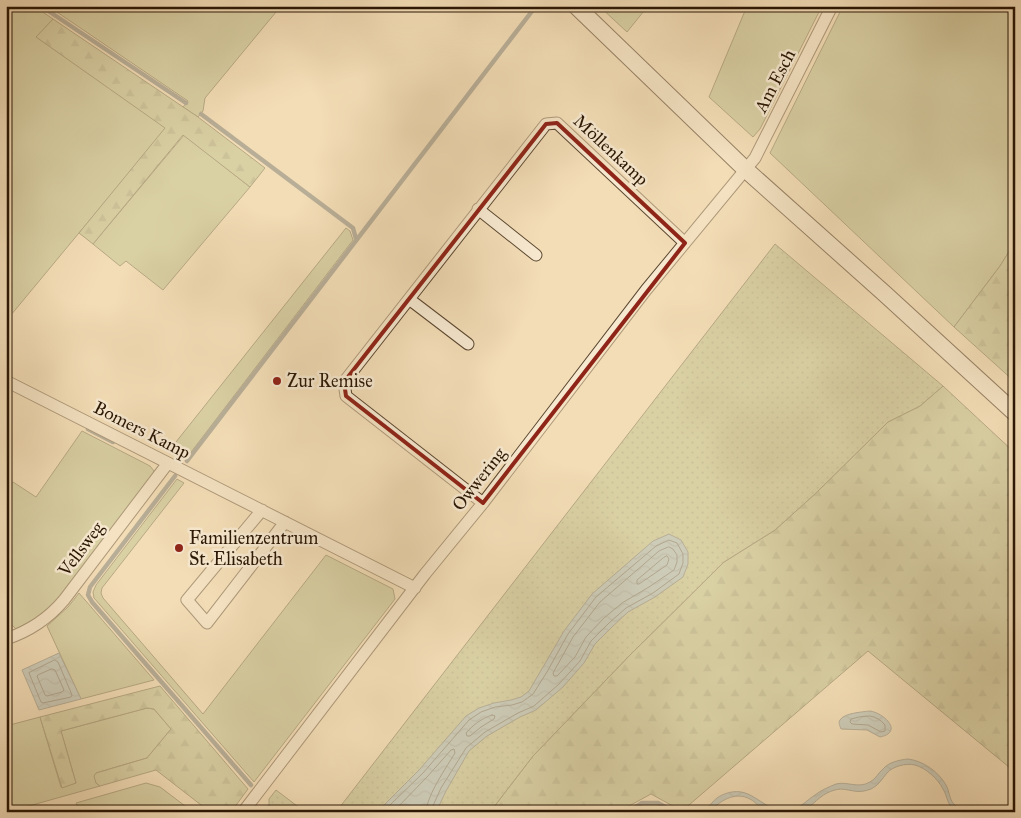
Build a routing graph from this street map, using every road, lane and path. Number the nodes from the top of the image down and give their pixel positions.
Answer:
1 (576, 6) edge
2 (832, 6) edge
3 (745, 169) junction
4 (478, 209) junction
5 (684, 243) junction
6 (536, 255) dead end
7 (409, 299) junction
8 (468, 344) dead end
9 (6, 381) edge
10 (1015, 413) edge
11 (168, 463) junction
12 (482, 503) junction
13 (262, 510) junction
14 (285, 522) junction
15 (415, 588) junction
16 (6, 639) edge
17 (243, 812) edge

1 - 3 street
2 - 3 street, Am Esch
3 - 5 street, Owwering
3 - 10 street
4 - 5 street, Möllenkamp
4 - 6 street
4 - 7 street, Möllenkamp
5 - 12 street, Owwering
7 - 8 street
7 - 12 street, Möllenkamp
9 - 11 street, Bomers Kamp
11 - 13 street, Bomers Kamp
11 - 16 street, Vellsweg
12 - 15 street, Owwering
13 - 14 street, Bomers Kamp
13 - 14 street
14 - 15 street, Bomers Kamp
15 - 17 street, Owwering

